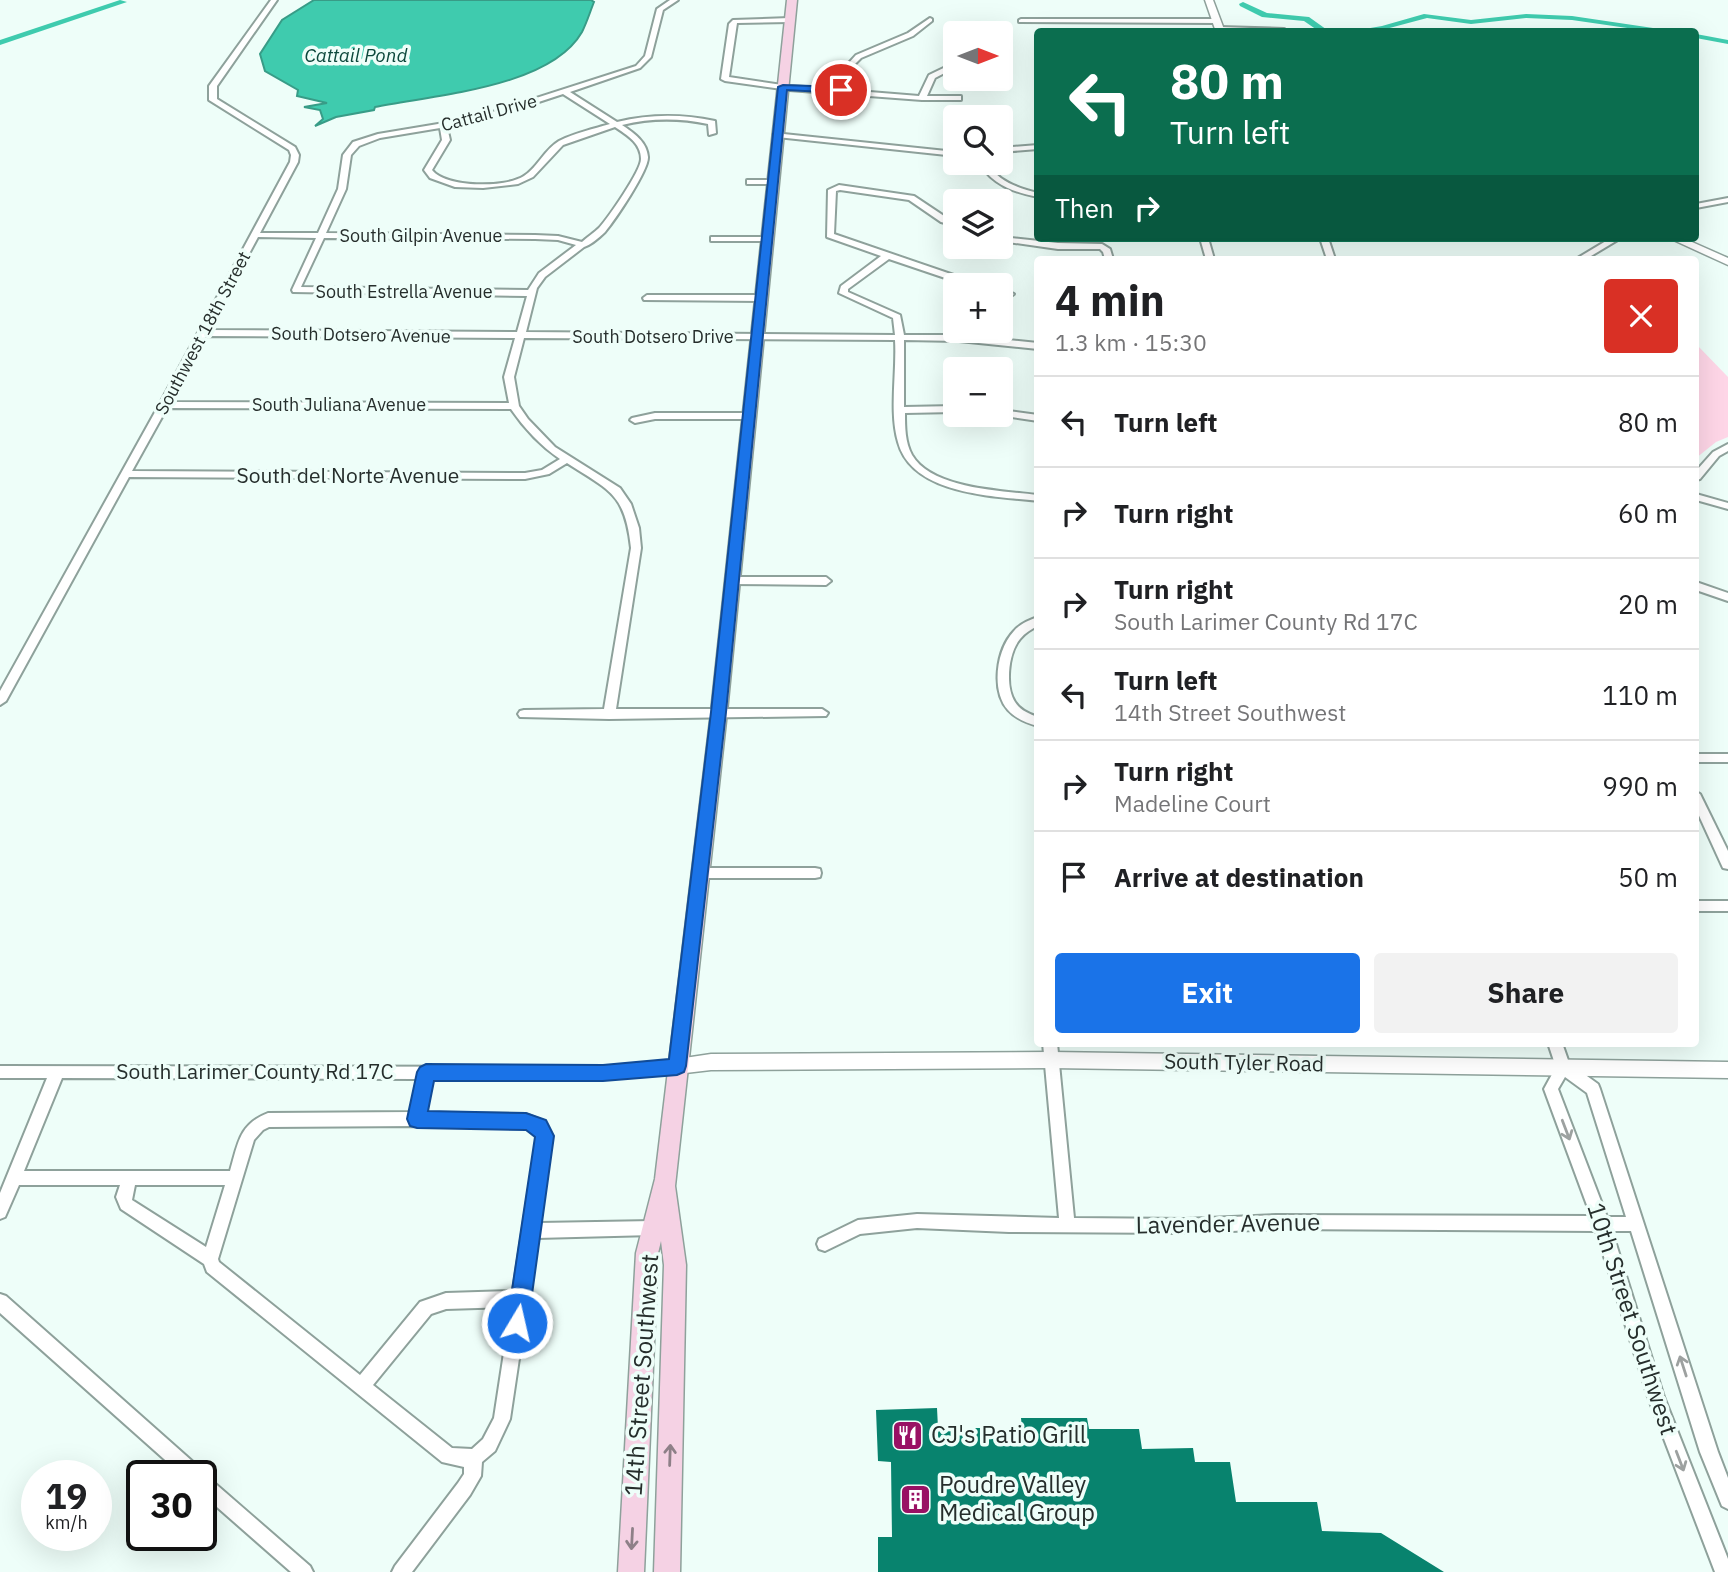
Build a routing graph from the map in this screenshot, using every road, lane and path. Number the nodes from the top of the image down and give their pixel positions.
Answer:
1 (274, 0) edge
2 (675, 0) edge
3 (792, 0) edge
4 (1209, 0) edge
5 (790, 20) junction
6 (930, 20) dead end
7 (1084, 20) junction
8 (1021, 21) dead end
9 (1219, 27) edge
10 (1085, 28) edge
11 (943, 70) edge
12 (783, 87) junction
13 (841, 90) junction
14 (564, 91) junction
15 (922, 98) junction
16 (958, 98) dead end
17 (614, 124) junction
18 (443, 126) junction
19 (712, 133) dead end
20 (778, 135) junction
21 (1034, 147) edge
22 (1013, 149) edge
23 (943, 153) edge
24 (991, 175) edge
25 (750, 182) dead end
26 (773, 182) junction
27 (1034, 194) edge
28 (1728, 200) edge
29 (1699, 205) edge
30 (943, 219) edge
31 (256, 235) junction
32 (322, 235) junction
33 (715, 239) dead end
34 (767, 239) junction
35 (1013, 240) edge
36 (1610, 242) edge
37 (1683, 242) edge
38 (584, 245) junction
39 (887, 256) junction
40 (1108, 256) edge
41 (1585, 256) edge
42 (1728, 262) edge
43 (943, 275) edge
44 (531, 293) junction
45 (647, 298) dead end
46 (761, 298) junction
47 (202, 333) junction
48 (519, 336) junction
49 (757, 337) junction
50 (901, 338) junction
51 (1034, 346) edge
52 (164, 405) junction
53 (514, 406) junction
54 (943, 409) edge
55 (902, 410) junction
56 (1013, 415) edge
57 (749, 416) junction
58 (1034, 417) edge
59 (635, 420) dead end
60 (1728, 447) edge
61 (567, 459) junction
62 (125, 474) junction
63 (1699, 474) edge
64 (1034, 497) edge
65 (1699, 498) edge
66 (1728, 506) edge
67 (732, 581) junction
68 (826, 581) dead end
69 (1699, 587) edge
70 (1728, 597) edge
71 (1034, 623) edge
72 (0, 701) edge
73 (1016, 711) joint
74 (719, 712) junction
75 (822, 713) dead end
76 (524, 714) dead end
77 (609, 715) junction
78 (1034, 720) edge
79 (1699, 758) edge
80 (1728, 758) edge
81 (1699, 803) edge
82 (1728, 864) edge
83 (699, 873) junction
84 (816, 873) dead end
85 (1699, 905) edge
86 (1728, 906) edge
87 (1556, 1047) edge
88 (1050, 1051) edge
89 (677, 1066) junction
90 (1563, 1068) junction
91 (1728, 1070) edge
92 (0, 1072) edge
93 (57, 1072) junction
94 (426, 1072) junction
95 (417, 1119) junction
96 (14, 1178) junction
97 (129, 1178) junction
98 (236, 1178) junction
99 (666, 1179) junction
100 (0, 1212) edge
101 (1602, 1224) junction
102 (1636, 1224) junction
103 (1067, 1225) junction
104 (653, 1228) junction
105 (532, 1231) junction
106 (825, 1244) dead end
107 (210, 1259) junction
108 (521, 1299) junction
109 (0, 1302) edge
110 (362, 1386) junction
111 (474, 1457) junction
112 (178, 1460) edge
113 (217, 1495) edge
114 (1728, 1500) edge
115 (304, 1572) edge
116 (401, 1572) edge
117 (631, 1572) edge
118 (667, 1572) edge
119 (1724, 1572) edge

1 - 31 street, Southwest 18th Street
2 - 14 street, Cattail Drive
3 - 5 main road, 14th Street Southwest
4 - 9 street
5 - 12 main road, 14th Street Southwest
5 - 12 street
6 - 13 street
7 - 8 street
7 - 9 street
7 - 10 street
11 - 15 street
12 - 13 street
12 - 20 main road, 14th Street Southwest
13 - 15 street
14 - 17 street
14 - 18 street, Cattail Drive
15 - 16 street
17 - 18 street
17 - 19 street
17 - 38 street
18 - 32 street, Cattail Drive
20 - 23 street
20 - 26 main road, 14th Street Southwest
21 - 22 street
24 - 27 street
25 - 26 street
26 - 34 main road, 14th Street Southwest
28 - 29 street
30 - 39 street
31 - 32 street, South Gilpin Avenue
31 - 47 street, Southwest 18th Street
32 - 38 street, South Gilpin Avenue
32 - 44 street, South Estrella Avenue
33 - 34 street
34 - 46 main road, 14th Street Southwest
35 - 40 street
36 - 41 street
37 - 42 street
38 - 44 street
39 - 43 street
39 - 50 street
44 - 48 street
45 - 46 street
46 - 49 main road, 14th Street Southwest
47 - 48 street, South Dotsero Avenue
47 - 52 street, Southwest 18th Street
48 - 49 street, South Dotsero Drive
48 - 53 street
49 - 50 street, South Dotsero Drive
49 - 57 main road, 14th Street Southwest
50 - 51 street, South Dotsero Drive
50 - 55 street
52 - 53 street, South Juliana Avenue
52 - 62 street, Southwest 18th Street
53 - 61 street
54 - 55 street
55 - 64 street
56 - 58 street
57 - 59 street
57 - 67 main road, 14th Street Southwest
60 - 63 street
61 - 62 street, South del Norte Avenue
61 - 77 street
62 - 72 street, Southwest 18th Street
65 - 66 street
67 - 68 street
67 - 74 main road, 14th Street Southwest
69 - 70 street
71 - 73 street
73 - 78 street
74 - 75 street
74 - 77 street
74 - 83 main road, 14th Street Southwest
76 - 77 street
79 - 80 street
81 - 82 street
83 - 84 street
83 - 89 main road, 14th Street Southwest
85 - 86 street
87 - 90 street
88 - 89 street, South Tyler Road
88 - 90 street, South Tyler Road
88 - 103 street
89 - 94 street, South Larimer County Rd 17C
89 - 99 main road, 14th Street Southwest
90 - 91 street, South Tyler Road
90 -> 101 street, 10th Street Southwest
90 - 102 street, 10th Street Southwest
92 - 93 street, South Larimer County Rd 17C
93 - 94 street, South Larimer County Rd 17C
93 - 96 street
94 - 95 street
95 - 98 street
95 - 105 street
96 - 97 street
96 - 100 street
97 - 98 street
97 - 107 street
98 - 107 street
99 - 104 main road, 14th Street Southwest
118 -> 99 main road, 14th Street Southwest
101 - 102 street, Lavender Avenue
101 - 103 street, Lavender Avenue
101 -> 119 street, 10th Street Southwest
114 -> 102 street, 10th Street Southwest
103 - 106 street, Lavender Avenue
104 - 105 street
104 -> 117 main road, 14th Street Southwest
105 - 108 street
107 - 110 street
108 - 110 street
108 - 111 street
109 - 112 street
110 - 111 street
111 - 116 street
113 - 115 street

